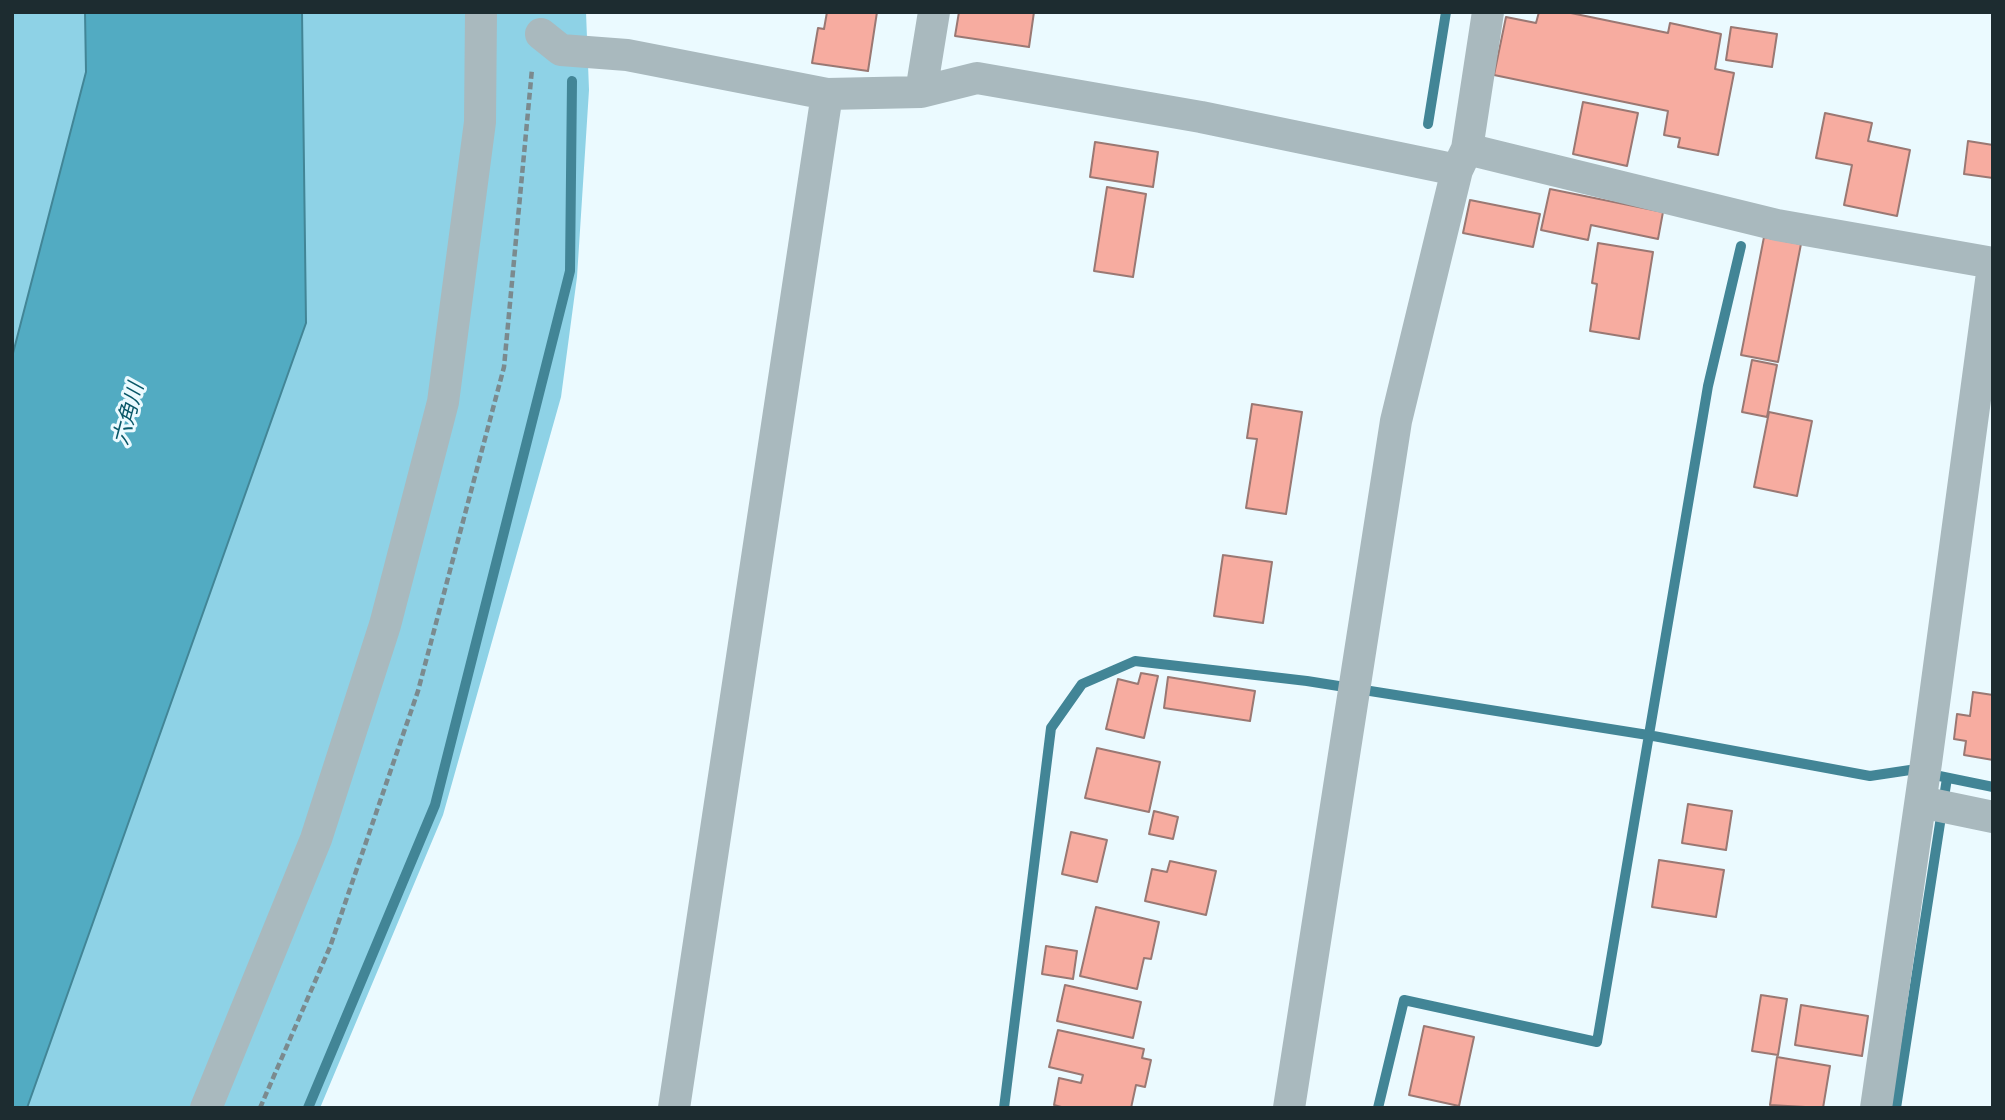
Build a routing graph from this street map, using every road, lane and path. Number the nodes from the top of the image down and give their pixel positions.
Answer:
1 (481, 12) edge
2 (934, 12) edge
3 (1488, 12) edge
4 (541, 34) dead end
5 (921, 92) junction
6 (827, 94) junction
7 (1462, 159) junction
8 (1993, 264) edge
9 (1923, 785) junction
10 (1993, 817) edge
11 (206, 1108) edge
12 (674, 1108) edge
13 (1289, 1108) edge
14 (1876, 1108) edge

1 - 11 street
2 - 5 street
3 - 7 street
4 - 6 street
5 - 6 street
5 - 7 street
6 - 12 street
7 - 8 street
7 - 13 street
8 - 9 street
9 - 10 street
9 - 14 street

